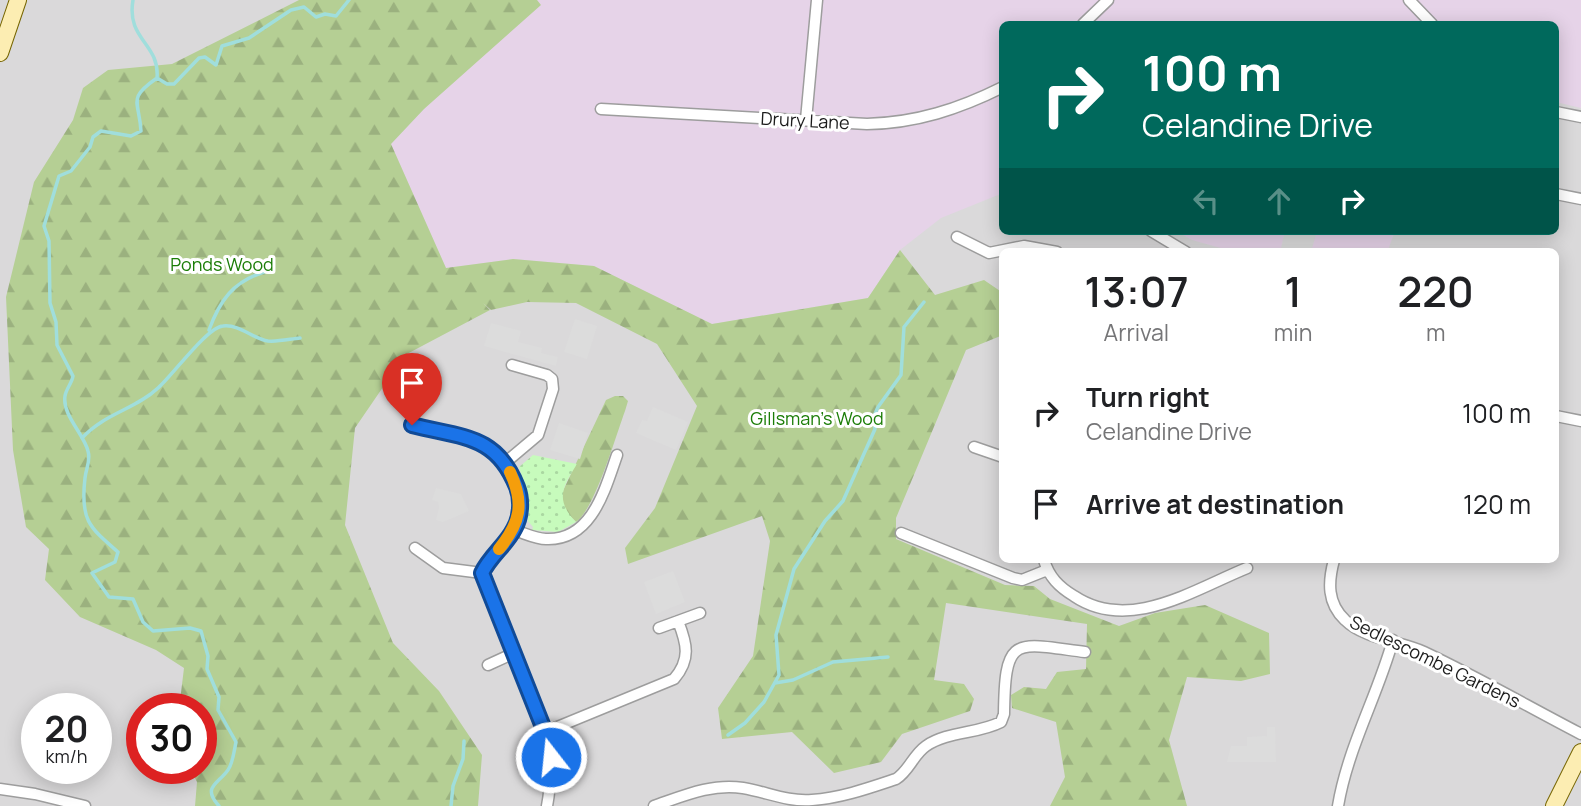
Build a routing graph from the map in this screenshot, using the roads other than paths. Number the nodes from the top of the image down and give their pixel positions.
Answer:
1 (18, 0) edge
2 (817, 0) edge
3 (1108, 0) edge
4 (1409, 0) edge
5 (1086, 21) edge
6 (1429, 21) edge
7 (0, 53) edge
8 (999, 89) edge
9 (601, 109) dead end
10 (1559, 113) edge
11 (1581, 117) edge
12 (806, 120) junction
13 (1559, 195) edge
14 (1581, 199) edge
15 (1158, 235) edge
16 (957, 237) dead end
17 (1014, 248) edge
18 (1035, 248) edge
19 (1179, 248) edge
20 (999, 251) edge
21 (512, 365) dead end
22 (1559, 417) edge
23 (1581, 421) edge
24 (412, 425) dead end
25 (974, 447) dead end
26 (617, 455) dead end
27 (999, 456) edge
28 (506, 462) junction
29 (514, 530) junction
30 (901, 533) dead end
31 (415, 548) dead end
32 (1333, 563) edge
33 (1045, 565) edge
34 (1247, 568) dead end
35 (482, 573) junction
36 (700, 613) dead end
37 (678, 621) junction
38 (659, 628) dead end
39 (1394, 640) junction
40 (1085, 652) dead end
41 (512, 654) junction
42 (488, 665) dead end
43 (545, 732) junction
44 (1581, 734) edge
45 (1581, 752) edge
46 (0, 789) edge
47 (85, 806) edge
48 (547, 806) edge
49 (654, 806) edge
50 (1338, 806) edge
51 (1554, 806) edge

1 - 7 street
2 - 12 street
3 - 5 street
4 - 6 street
8 - 12 street, Drury Lane
9 - 12 street, Drury Lane
10 - 11 street
13 - 14 street
15 - 19 street
16 - 20 street
17 - 18 street
21 - 28 street
22 - 23 street
24 - 28 street
25 - 27 street
26 - 29 street
28 - 29 street
29 - 35 street
30 - 33 street
31 - 35 street
32 - 39 street, Sedlescombe Gardens
33 - 34 street
35 - 41 street
36 - 37 street
37 - 38 street
37 - 43 street
39 - 44 street, Sedlescombe Gardens
39 - 50 street
40 - 49 street
41 - 42 street
41 - 43 street
43 - 48 street
45 - 51 street
46 - 47 street

